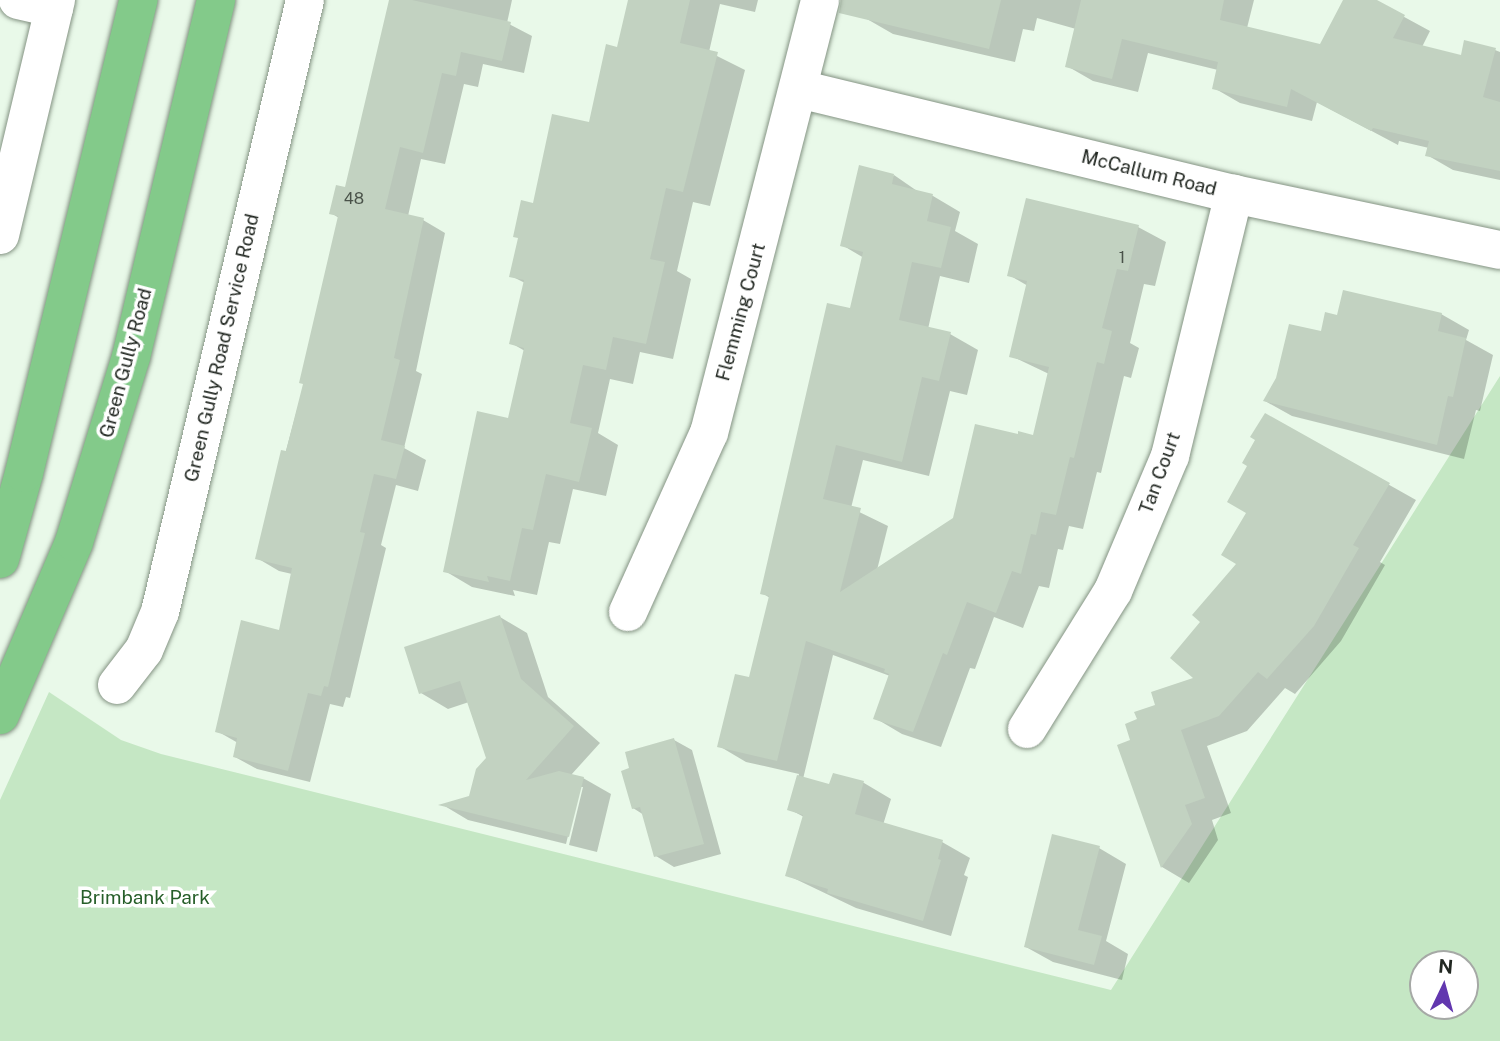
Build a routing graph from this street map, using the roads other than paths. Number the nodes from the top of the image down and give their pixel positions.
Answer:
1 (138, 0) edge
2 (216, 0) edge
3 (305, 0) edge
4 (820, 0) edge
5 (43, 3) edge
6 (799, 89) junction
7 (1234, 194) junction
8 (0, 236) edge
9 (1500, 250) edge
10 (0, 559) edge
11 (628, 612) dead end
12 (117, 685) dead end
13 (0, 715) edge
14 (1027, 729) dead end

1 - 10 main road
2 - 13 main road, Green Gully Road
3 - 12 street, Green Gully Road Service Road
4 - 6 street, Flemming Court
5 - 8 street
6 - 7 street, McCallum Road
6 - 11 street, Flemming Court
7 - 9 street, McCallum Road
7 - 14 street, Tan Court

